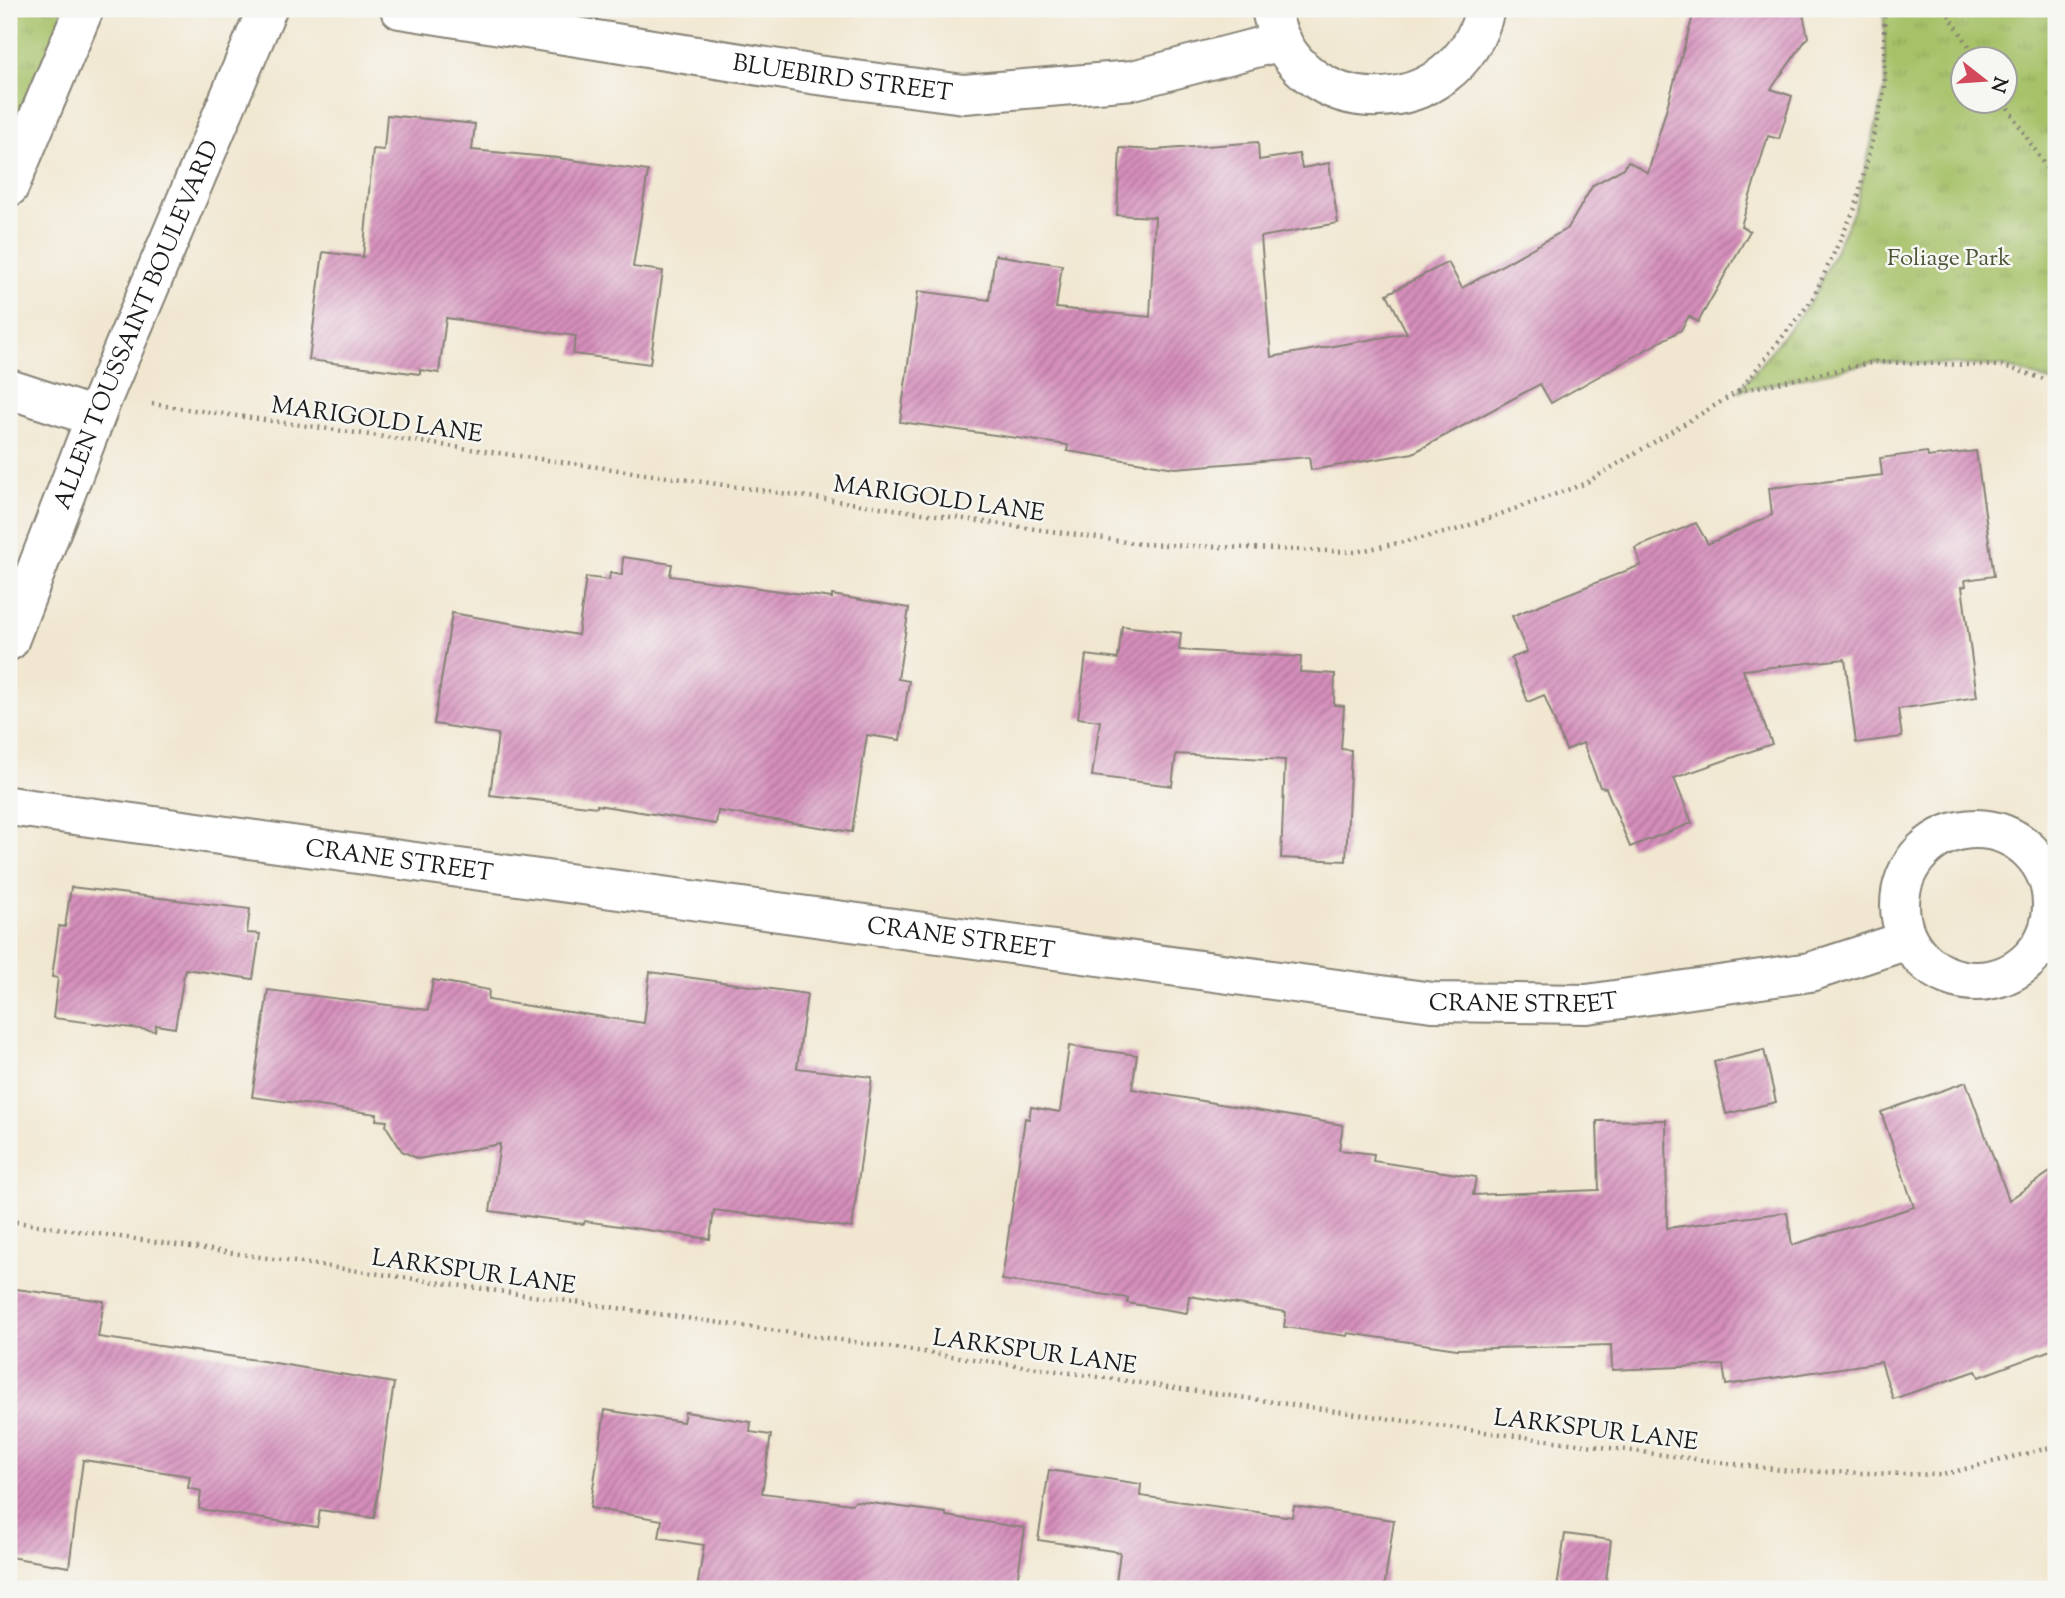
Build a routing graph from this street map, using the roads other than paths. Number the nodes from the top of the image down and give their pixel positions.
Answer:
1 (84, 9) edge
2 (267, 9) edge
3 (400, 9) edge
4 (1485, 9) edge
5 (1277, 25) edge
6 (9, 187) edge
7 (9, 388) edge
8 (99, 407) junction
9 (9, 641) edge
10 (9, 806) edge
11 (1908, 940) dead end

1 - 6 street
2 - 8 street, ALLEN TOUSSAINT BOULEVARD
3 - 5 street, BLUEBIRD STREET
4 - 5 street, BLUEBIRD STREET
7 - 8 street
8 - 9 street, ALLEN TOUSSAINT BOULEVARD
10 - 11 street, CRANE STREET

